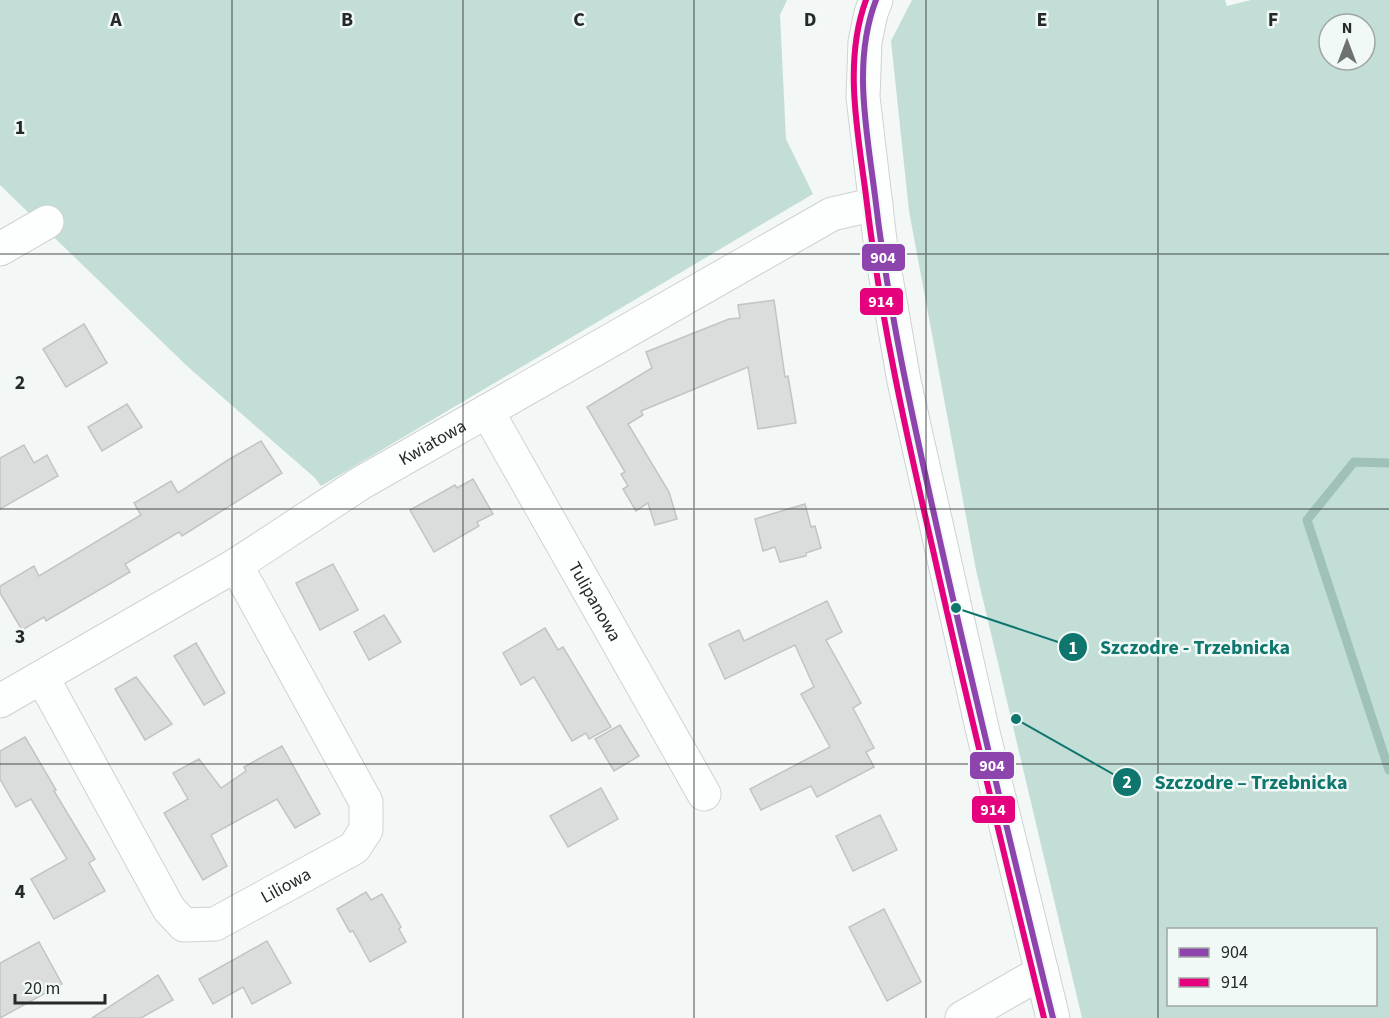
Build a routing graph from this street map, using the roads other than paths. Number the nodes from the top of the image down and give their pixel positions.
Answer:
1 (876, 0) edge
2 (876, 204) junction
3 (47, 222) dead end
4 (0, 249) edge
5 (487, 411) junction
6 (236, 565) junction
7 (42, 677) junction
8 (0, 701) edge
9 (704, 794) dead end
10 (1042, 972) junction
11 (962, 1018) edge
12 (1053, 1018) edge

1 - 2 street
2 - 5 street, Kwiatowa
2 - 10 street
3 - 4 street
5 - 6 street, Kwiatowa
5 - 9 street, Tulipanowa
6 - 7 street, Kwiatowa
6 - 7 street, Liliowa
7 - 8 street, Kwiatowa
10 - 11 street
10 - 12 street

